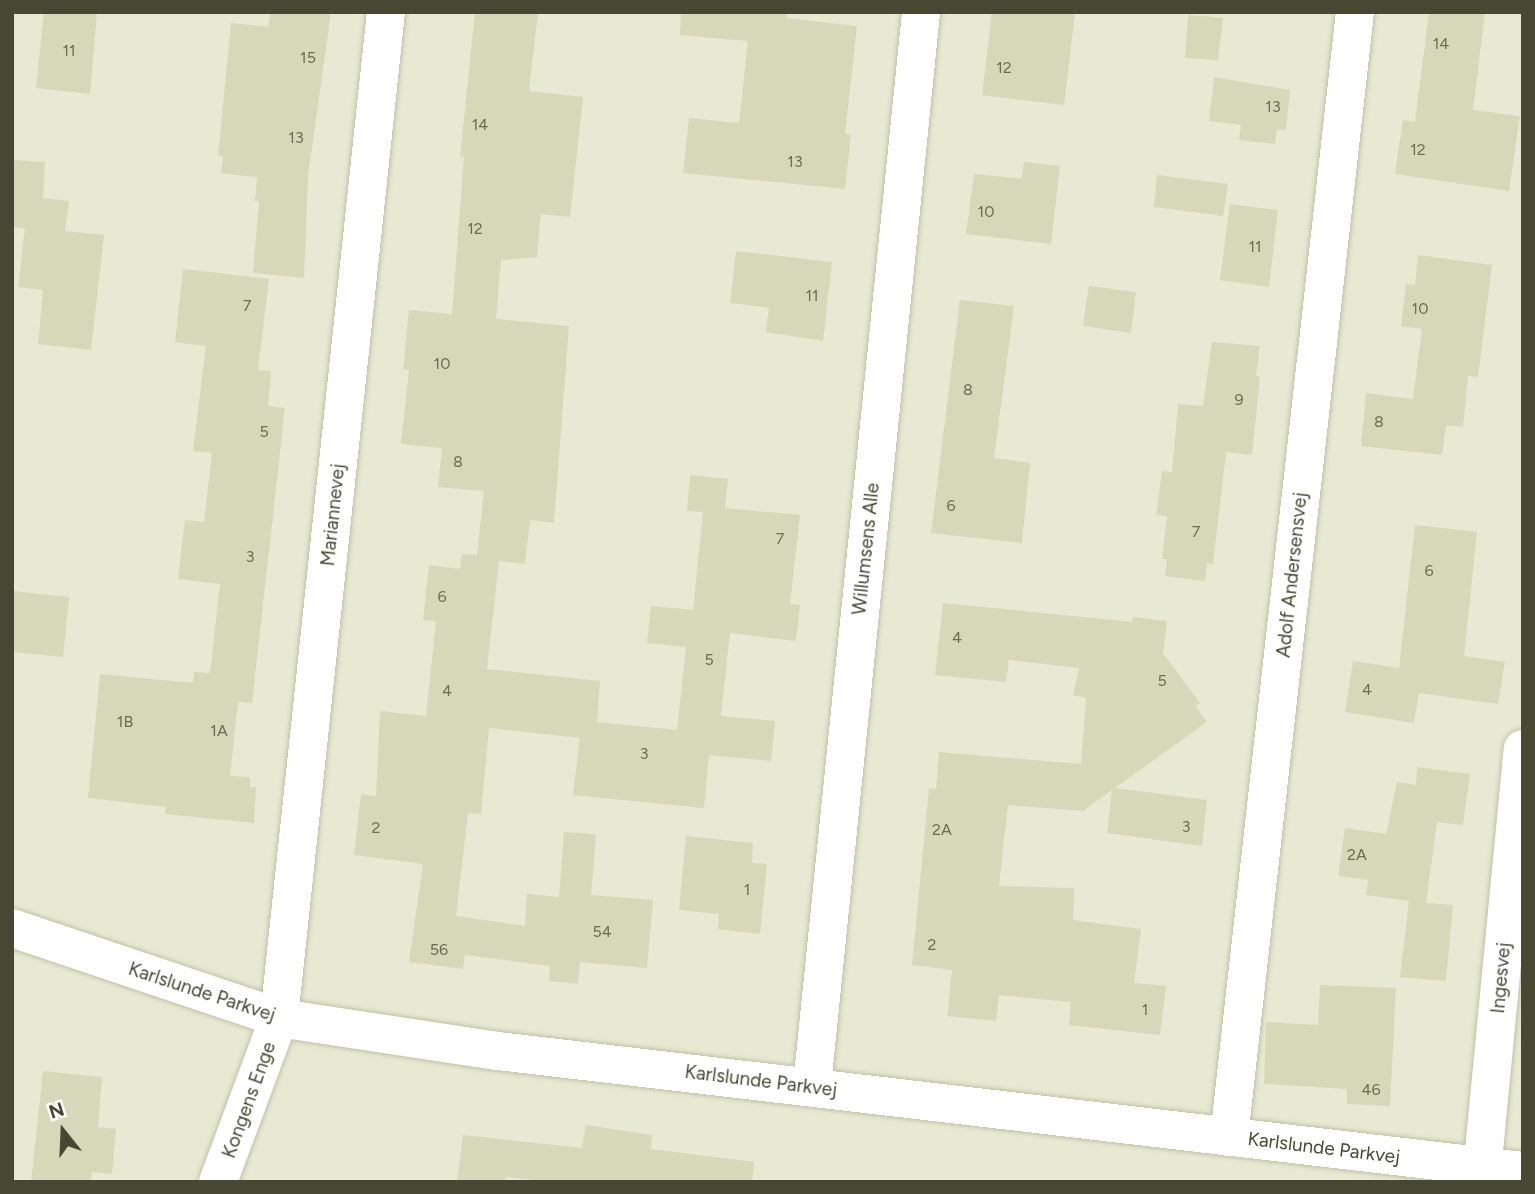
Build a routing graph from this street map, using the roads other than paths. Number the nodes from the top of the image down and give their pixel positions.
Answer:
1 (386, 12) edge
2 (920, 12) edge
3 (1355, 12) edge
4 (1523, 748) edge
5 (12, 928) edge
6 (279, 1018) junction
7 (812, 1086) junction
8 (1228, 1137) junction
9 (1523, 1171) edge
10 (1482, 1174) edge
11 (218, 1182) edge

1 - 6 street, Mariannevej
2 - 7 street, Willumsens Alle
3 - 8 street, Adolf Andersensvej
4 - 10 street, Ingesvej
5 - 6 street, Karlslunde Parkvej
6 - 7 street, Karlslunde Parkvej
6 - 11 street, Kongens Enge
7 - 8 street, Karlslunde Parkvej
8 - 10 street, Karlslunde Parkvej
9 - 10 street, Karlslunde Parkvej

